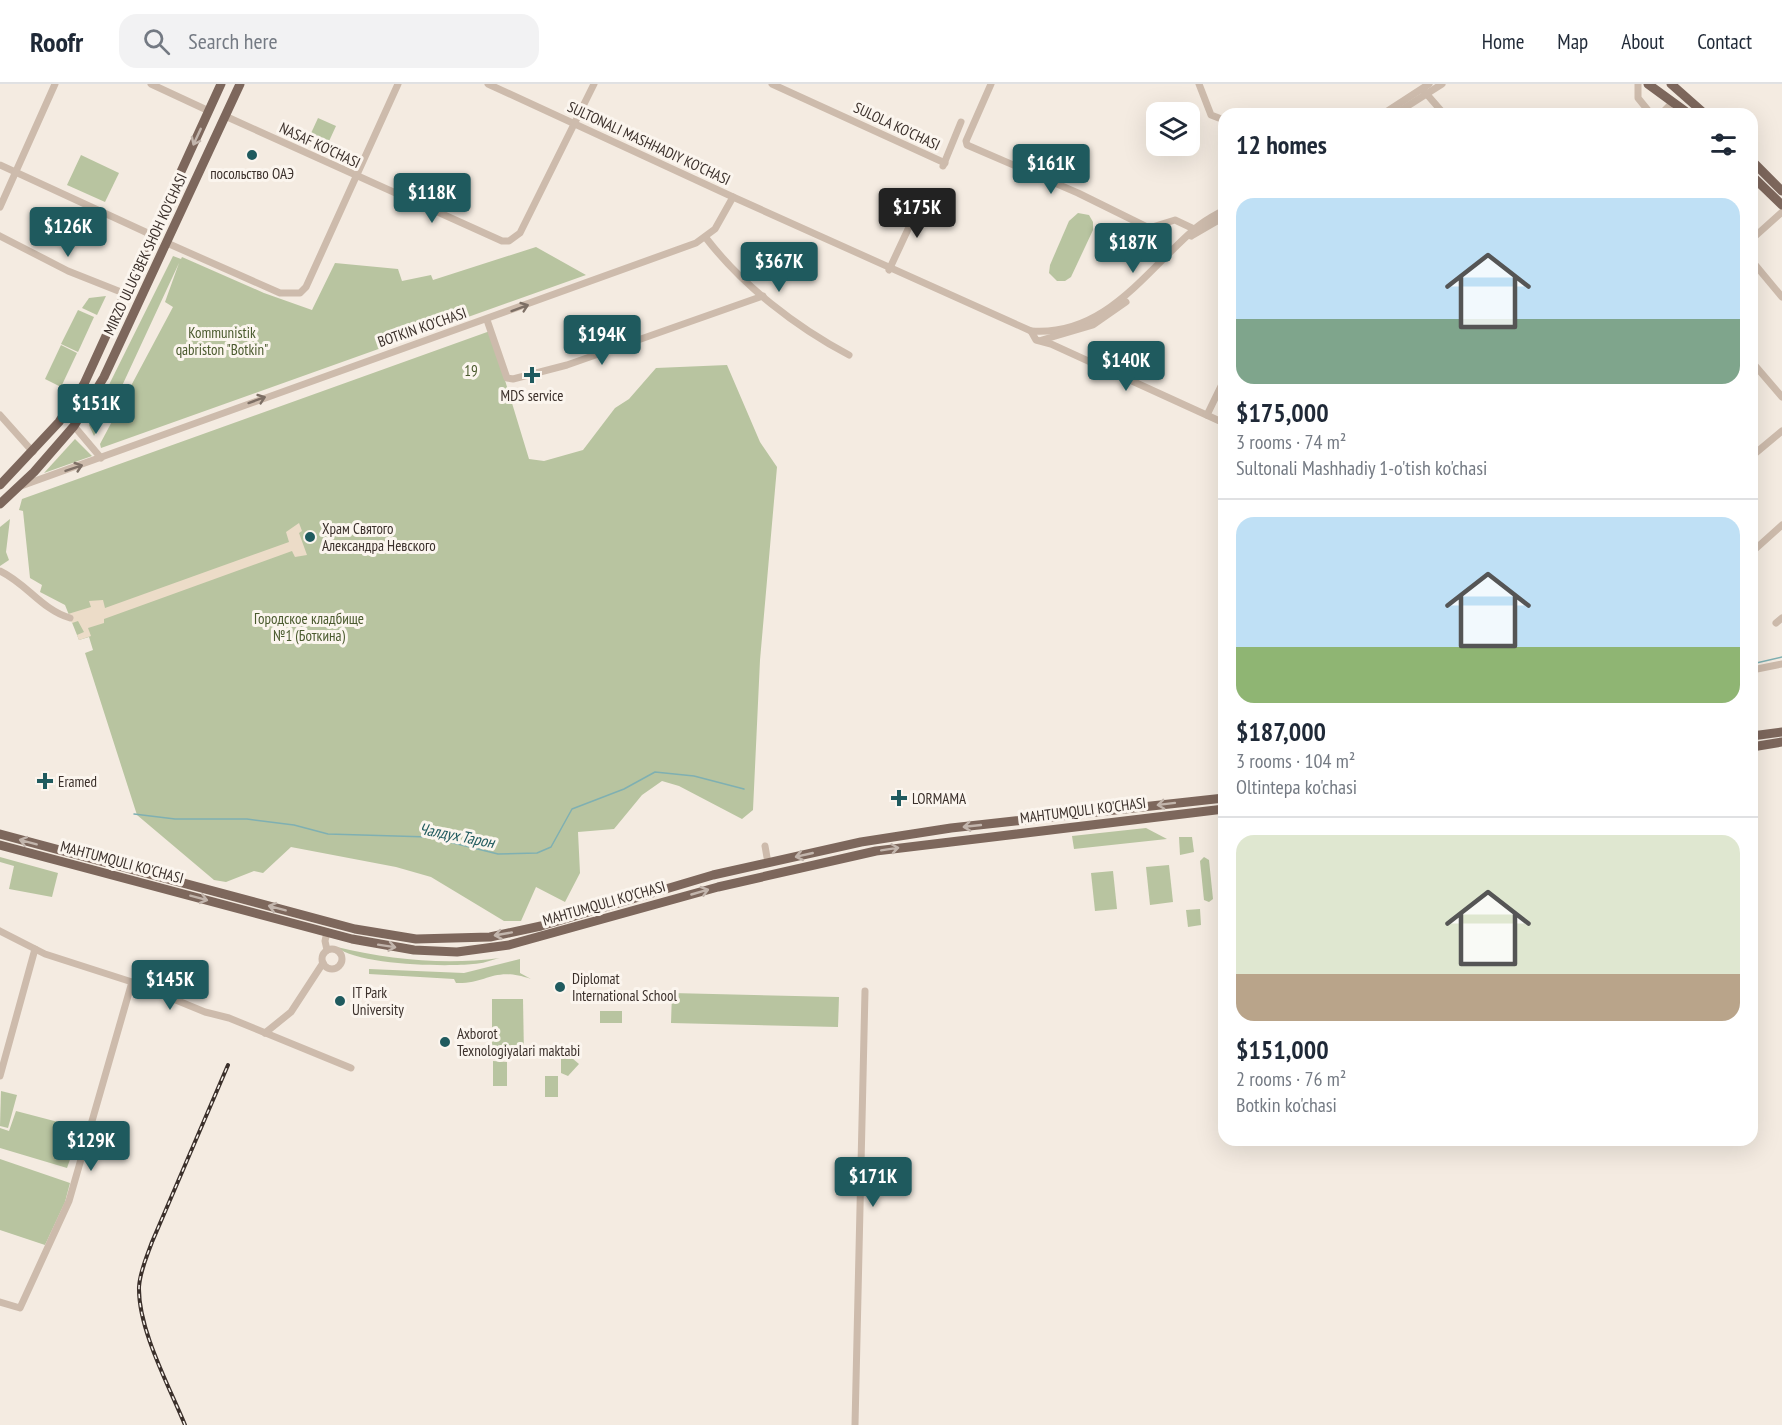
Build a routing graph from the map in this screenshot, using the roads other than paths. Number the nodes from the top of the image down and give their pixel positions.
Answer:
1 (55, 84) edge
2 (152, 84) edge
3 (221, 84) edge
4 (240, 84) edge
5 (398, 84) edge
6 (488, 84) edge
7 (594, 84) edge
8 (772, 84) edge
9 (991, 84) edge
10 (1199, 84) edge
11 (1430, 84) edge
12 (1442, 84) edge
13 (1638, 84) edge
14 (1648, 84) edge
15 (1671, 84) edge
16 (1424, 92) junction
17 (1673, 102) junction
18 (1394, 108) edge
19 (1403, 108) edge
20 (1439, 108) edge
21 (1646, 108) edge
22 (1666, 108) edge
23 (1681, 108) edge
24 (1698, 108) edge
25 (209, 111) junction
26 (225, 116) junction
27 (1218, 118) edge
28 (961, 122) dead end
29 (576, 124) junction
30 (0, 165) edge
31 (1758, 167) edge
32 (15, 172) junction
33 (357, 176) junction
34 (1758, 182) edge
35 (1782, 191) edge
36 (732, 197) junction
37 (927, 199) dead end
38 (1782, 205) edge
39 (0, 207) edge
40 (1782, 212) edge
41 (1218, 214) edge
42 (1218, 220) edge
43 (1193, 233) junction
44 (1758, 234) edge
45 (152, 235) junction
46 (0, 236) edge
47 (706, 238) junction
48 (167, 243) junction
49 (1171, 255) junction
50 (890, 268) junction
51 (1758, 268) edge
52 (126, 294) junction
53 (763, 296) junction
54 (1782, 297) edge
55 (487, 320) junction
56 (1031, 331) junction
57 (1036, 340) junction
58 (849, 355) dead end
59 (1758, 369) edge
60 (1218, 392) edge
61 (1782, 397) edge
62 (0, 415) edge
63 (1207, 415) junction
64 (1218, 420) edge
65 (59, 422) junction
66 (72, 428) junction
67 (1782, 431) edge
68 (1758, 451) edge
69 (33, 452) junction
70 (101, 458) junction
71 (0, 485) edge
72 (19, 487) junction
73 (0, 504) edge
74 (1782, 525) edge
75 (1758, 547) edge
76 (0, 571) edge
77 (70, 618) dead end
78 (1782, 664) edge
79 (1758, 669) edge
80 (1782, 732) edge
81 (1758, 735) edge
82 (1782, 742) edge
83 (1758, 746) edge
84 (1218, 799) edge
85 (1218, 810) edge
86 (0, 834) edge
87 (861, 842) junction
88 (0, 845) edge
89 (765, 846) dead end
90 (864, 854) junction
91 (768, 863) junction
92 (0, 931) edge
93 (327, 932) junction
94 (35, 949) junction
95 (327, 950) junction
96 (323, 963) junction
97 (132, 982) junction
98 (866, 991) dead end
99 (265, 1033) junction
100 (351, 1068) dead end
101 (0, 1076) edge
102 (0, 1302) edge
103 (855, 1425) edge

1 - 32 street
2 - 25 street
3 - 25 main road, MIRZO ULUG'BEK SHOH KO'CHASI
4 - 26 main road, MIRZO ULUG'BEK SHOH KO'CHASI
5 - 33 street
6 - 29 street, SULTONALI MASHHADIY KO'CHASI
7 - 29 street
8 - 28 street, SULOLA KO'CHASI
9 - 43 street
10 - 27 street
11 - 16 street
12 - 16 street
13 - 21 street
14 - 17 main road
15 - 24 main road
16 - 18 street
16 - 19 street
16 - 20 street
17 - 22 street
17 - 23 main road
25 -> 45 main road, MIRZO ULUG'BEK SHOH KO'CHASI
26 - 33 street, NASAF KO'CHASI
26 - 48 main road, MIRZO ULUG'BEK SHOH KO'CHASI
29 - 33 street, NASAF KO'CHASI
29 - 36 street, SULTONALI MASHHADIY KO'CHASI
30 - 32 street
31 - 35 main road
32 - 39 street
32 - 45 street
33 - 48 street
34 - 38 main road
36 - 47 street
36 - 50 street, SULTONALI MASHHADIY KO'CHASI
37 - 50 street
40 - 44 street
41 - 43 street
42 - 43 street
43 - 49 street
45 - 48 main road
45 - 52 main road, MIRZO ULUG'BEK SHOH KO'CHASI
46 - 52 street
47 - 53 street
55 -> 47 street, BOTKIN KO'CHASI
48 - 66 main road, MIRZO ULUG'BEK SHOH KO'CHASI
49 - 56 street
49 - 57 street
50 - 56 street, SULTONALI MASHHADIY KO'CHASI
50 - 57 street, SULTONALI MASHHADIY KO'CHASI
51 - 54 street
52 - 65 main road, MIRZO ULUG'BEK SHOH KO'CHASI
53 - 55 street
53 - 58 street
70 -> 55 street, BOTKIN KO'CHASI
56 - 57 street
57 - 63 street, SULTONALI MASHHADIY KO'CHASI
59 - 61 street
60 - 63 street
62 - 69 street
63 - 64 street, SULTONALI MASHHADIY KO'CHASI
65 - 66 main road
65 - 69 main road
66 - 70 street
66 - 72 main road, BOTKIN KO'CHASI
67 - 68 street
69 - 71 main road
72 -> 70 street, BOTKIN KO'CHASI
72 - 73 main road, BOTKIN KO'CHASI
74 - 75 street
76 - 77 street
78 - 79 street
80 - 81 main road
82 - 83 main road
84 -> 87 main road, MAHTUMQULI KO'CHASI
90 -> 85 main road, MAHTUMQULI KO'CHASI
91 -> 86 main road, MAHTUMQULI KO'CHASI
87 - 90 main road
87 -> 91 main road, MAHTUMQULI KO'CHASI
88 -> 93 main road, MAHTUMQULI KO'CHASI
89 - 91 street
93 -> 90 main road, MAHTUMQULI KO'CHASI
92 - 94 street
93 - 95 street
94 - 97 street
94 - 101 street
95 - 96 street
95 - 96 street
96 - 99 street
97 - 99 street
97 - 102 street
98 - 103 street
99 - 100 street

